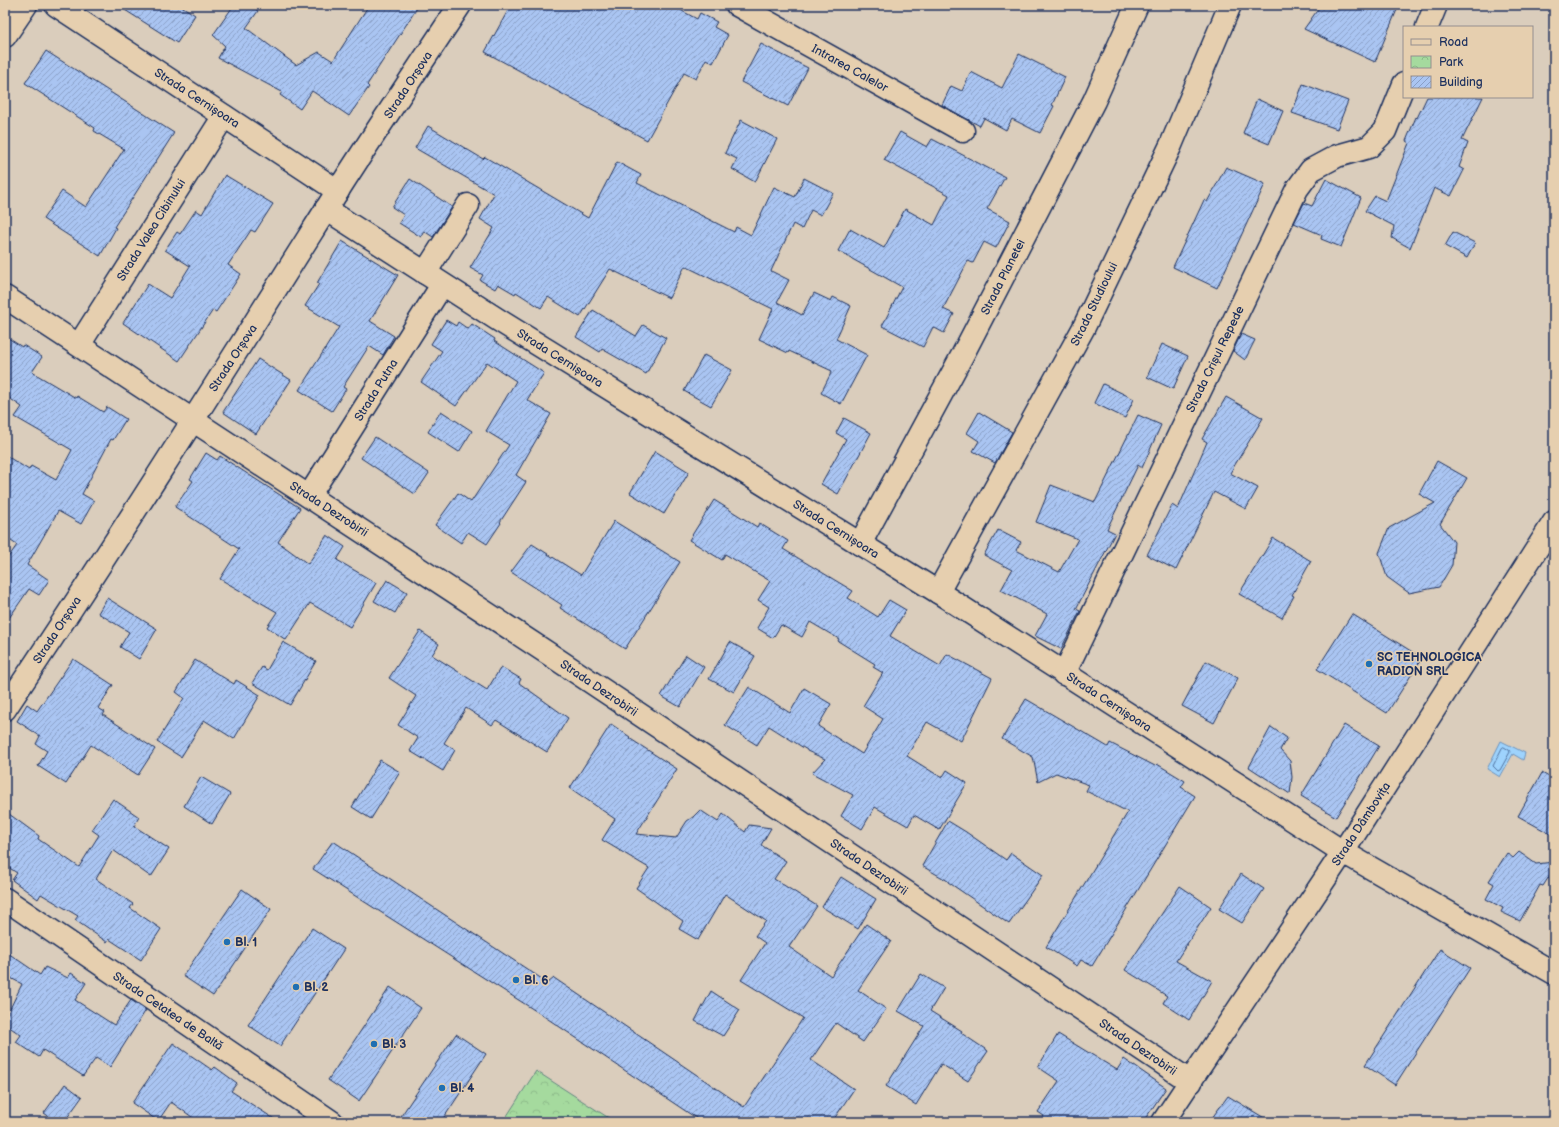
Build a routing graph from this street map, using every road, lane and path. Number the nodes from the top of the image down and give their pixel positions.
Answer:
1 (26, 5) edge
2 (56, 5) edge
3 (460, 5) edge
4 (737, 5) edge
5 (1137, 5) edge
6 (1230, 5) edge
7 (1436, 5) edge
8 (1427, 26) edge
9 (5, 36) edge
10 (1403, 86) edge
11 (224, 116) junction
12 (962, 131) dead end
13 (332, 200) junction
14 (468, 205) dead end
15 (434, 279) junction
16 (5, 297) edge
17 (79, 345) junction
18 (193, 420) junction
19 (309, 496) junction
20 (1554, 522) edge
21 (860, 544) junction
22 (938, 592) junction
23 (1064, 674) junction
24 (5, 709) edge
25 (1343, 852) junction
26 (5, 899) edge
27 (1554, 973) edge
28 (1191, 1082) junction
29 (332, 1122) edge
30 (1163, 1122) edge

1 - 9 street
2 - 11 street, Strada Cernișoara
3 - 13 street, Strada Orșova
4 - 12 street, Intrarea Calelor
5 - 21 street, Strada Planetei
6 - 22 street, Strada Studioului
7 - 8 street
10 - 23 street, Strada Crișul Repede
11 - 13 street, Strada Cernișoara
11 - 17 street, Strada Valea Cibinului
13 - 15 street, Strada Cernișoara
13 - 18 street, Strada Orșova
14 - 15 street, Strada Putna
15 - 19 street, Strada Putna
15 - 21 street, Strada Cernișoara
16 - 17 street, Strada Dezrobirii
17 - 18 street, Strada Dezrobirii
18 - 19 street, Strada Dezrobirii
18 - 24 street, Strada Orșova
19 - 28 street, Strada Dezrobirii
20 - 25 street, Strada Dâmbovița
21 - 22 street, Strada Cernișoara
22 - 23 street, Strada Cernișoara
23 - 25 street, Strada Cernișoara
25 - 27 street, Strada Cernișoara
25 - 28 street, Strada Dâmbovița
26 - 29 street, Strada Cetatea de Baltă
28 - 30 street, Strada Dâmbovița

